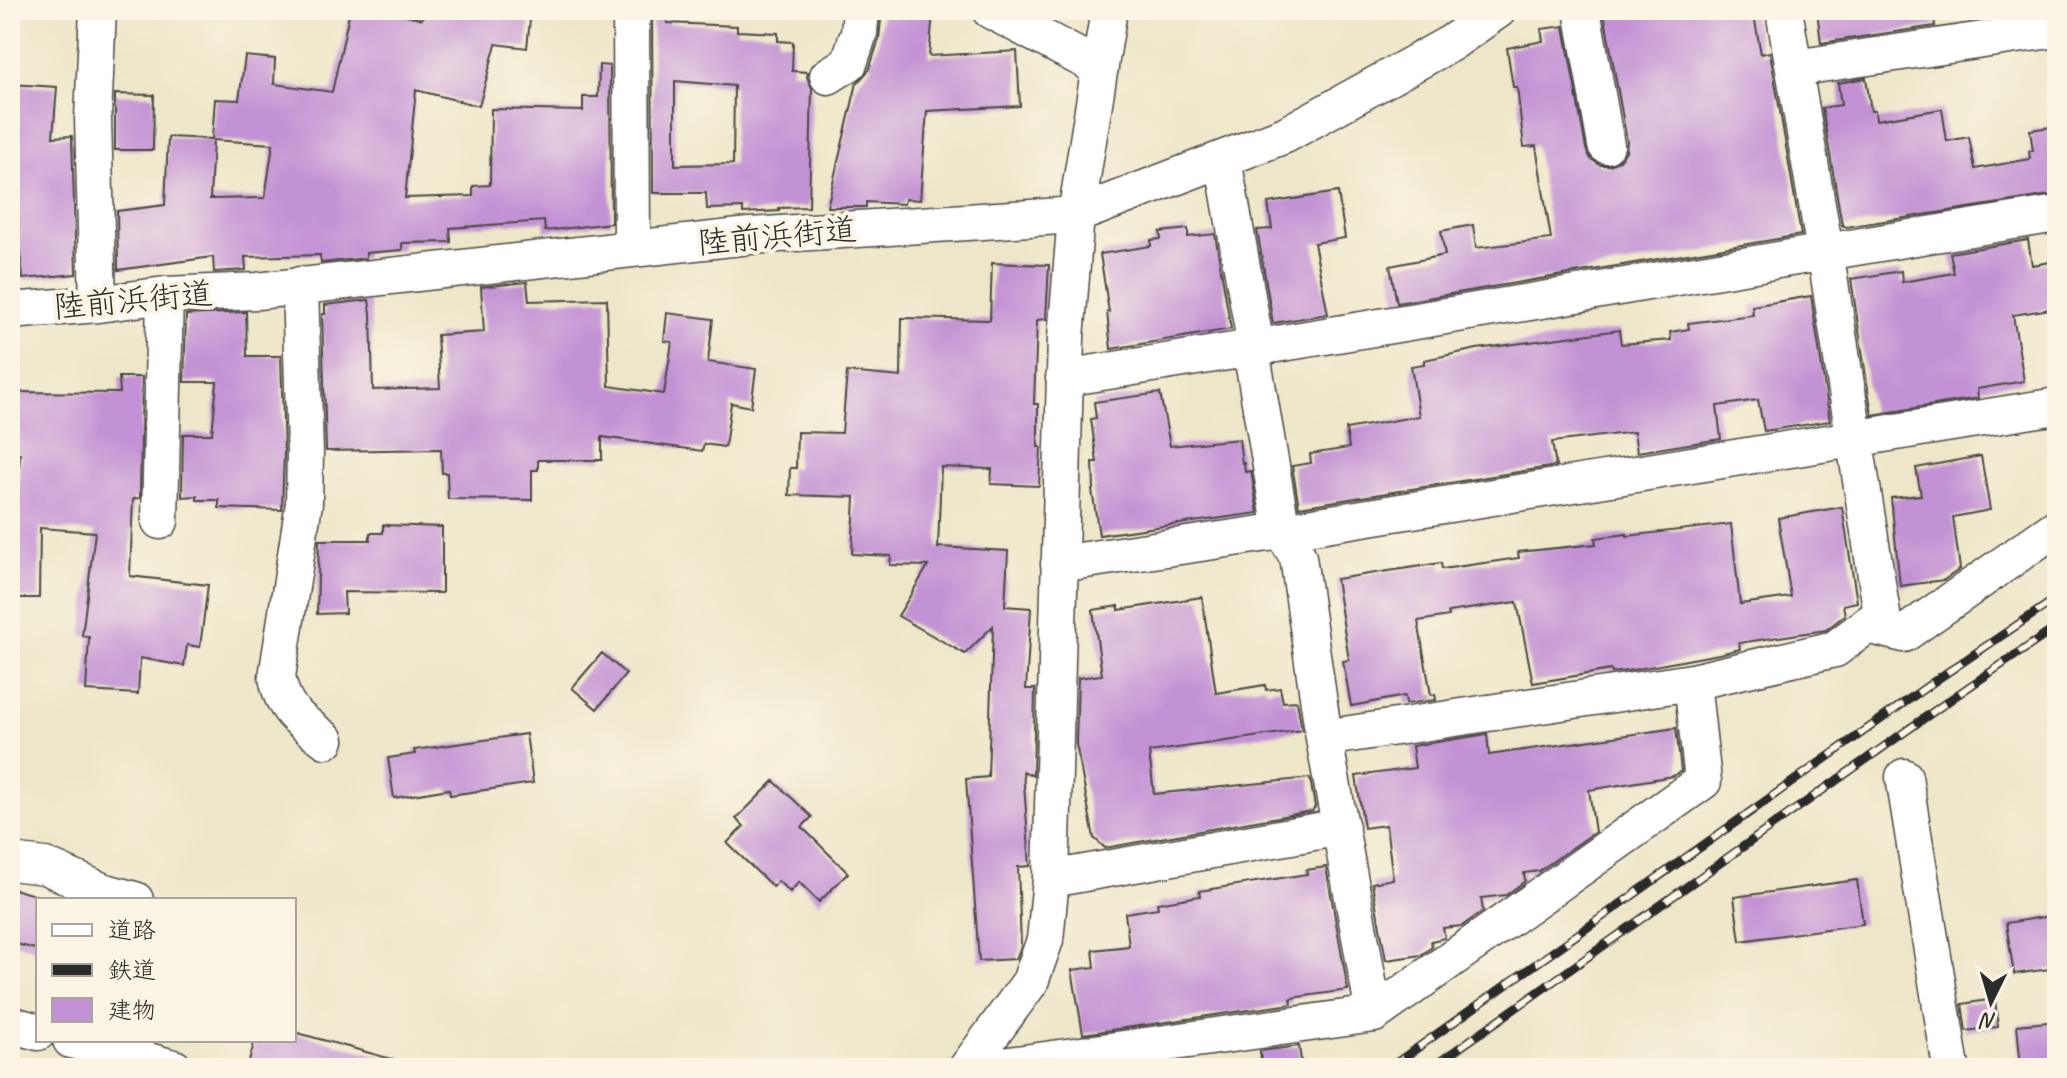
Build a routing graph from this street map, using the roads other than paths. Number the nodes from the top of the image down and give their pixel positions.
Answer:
1 (98, 10) edge
2 (631, 10) edge
3 (861, 10) edge
4 (990, 10) edge
5 (1109, 10) edge
6 (1498, 10) edge
7 (1582, 10) edge
8 (1784, 10) edge
9 (2057, 29) edge
10 (1100, 68) junction
11 (1794, 68) junction
12 (828, 76) dead end
13 (1606, 145) dead end
14 (1223, 159) junction
15 (2057, 214) edge
16 (1076, 215) junction
17 (632, 249) junction
18 (1825, 251) junction
19 (300, 285) junction
20 (165, 295) junction
21 (98, 304) junction
22 (10, 311) edge
23 (1251, 349) junction
24 (1064, 378) junction
25 (2057, 406) edge
26 (1853, 438) junction
27 (160, 521) dead end
28 (2057, 527) edge
29 (1282, 531) junction
30 (1059, 564) junction
31 (1867, 625) junction
32 (1692, 682) junction
33 (1324, 738) junction
34 (326, 740) dead end
35 (1904, 777) dead end
36 (1341, 827) junction
37 (10, 862) edge
38 (1051, 879) junction
39 (128, 898) edge
40 (1374, 1014) junction
41 (10, 1024) edge
42 (36, 1031) edge
43 (77, 1042) edge
44 (106, 1052) edge
45 (174, 1068) edge
46 (967, 1068) edge
47 (988, 1068) edge
48 (1951, 1068) edge

1 - 21 street
2 - 17 street
3 - 12 street
4 - 10 street
5 - 10 street
6 - 14 street, 陸前浜街道
7 - 13 street
8 - 11 street
9 - 11 street
10 - 16 street
11 - 18 street
14 - 16 street, 陸前浜街道
14 - 23 street
15 - 18 street
16 - 17 street, 陸前浜街道
16 - 24 street
17 - 19 street, 陸前浜街道
18 - 23 street
18 - 26 street
19 - 20 street, 陸前浜街道
19 - 34 street
20 - 21 street, 陸前浜街道
20 - 27 street
21 - 22 street, 陸前浜街道
23 - 24 street
23 - 29 street
24 - 30 street
25 - 26 street
26 - 29 street
26 - 31 street
28 - 31 street
29 - 30 street
29 - 33 street
30 - 38 street
31 - 32 street
32 - 33 street
32 - 40 street
33 - 36 street
35 - 48 street
36 - 38 street
36 - 40 street
37 - 39 street
38 - 46 street
40 - 47 street
41 - 42 street
43 - 44 street
44 - 45 street

